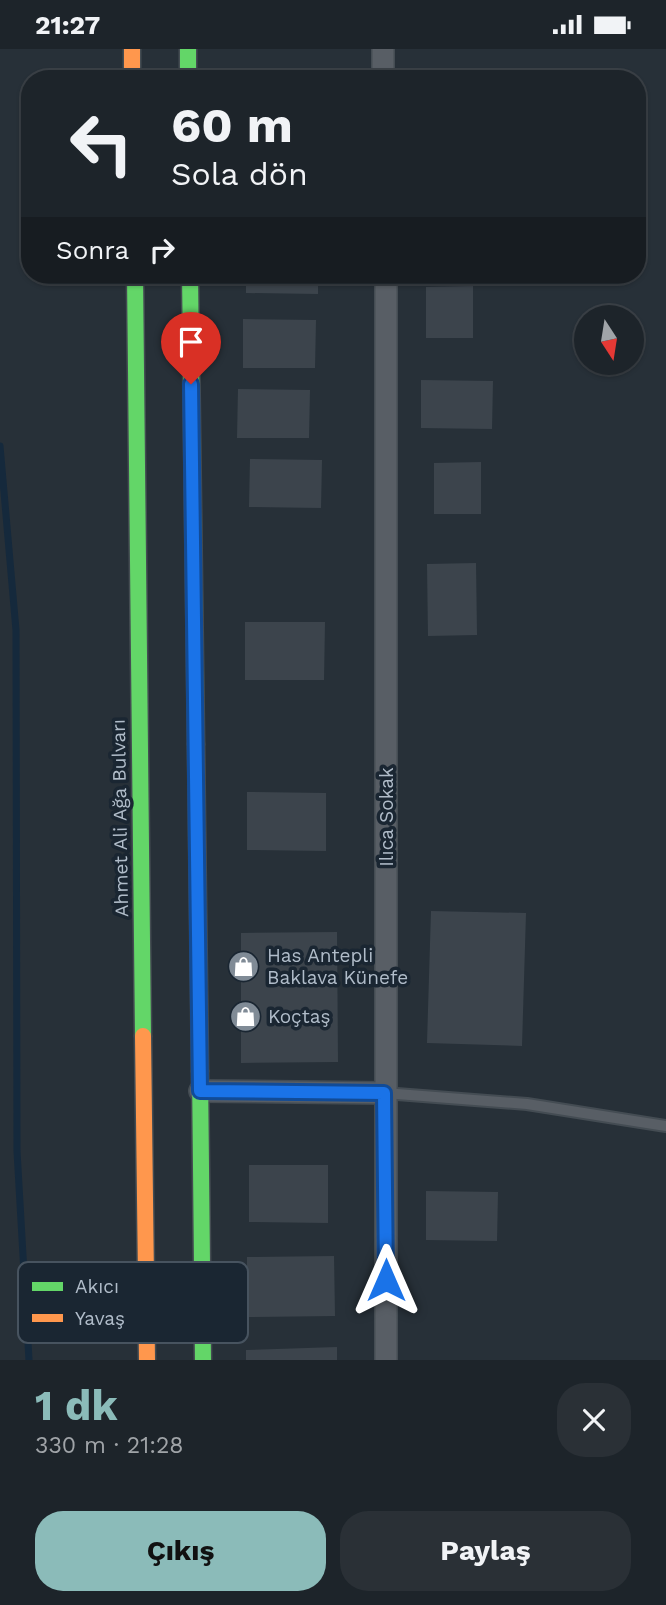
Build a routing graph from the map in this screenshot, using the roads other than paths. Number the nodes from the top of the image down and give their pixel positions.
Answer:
1 (132, 49) edge
2 (188, 49) edge
3 (383, 49) edge
4 (132, 70) edge
5 (188, 70) edge
6 (383, 70) edge
7 (135, 284) edge
8 (190, 284) edge
9 (386, 284) edge
10 (200, 1091) junction
11 (384, 1093) junction
12 (666, 1126) edge
13 (146, 1262) edge
14 (202, 1262) edge
15 (386, 1360) edge

1 - 4 highway
2 - 5 highway
3 - 6 street
7 - 13 highway, Ahmet Ali Ağa Bulvarı
8 - 10 highway
9 - 11 street, Ilıca Sokak
10 - 11 street
10 - 14 highway
11 - 12 lane
11 - 15 street, Ilıca Sokak

